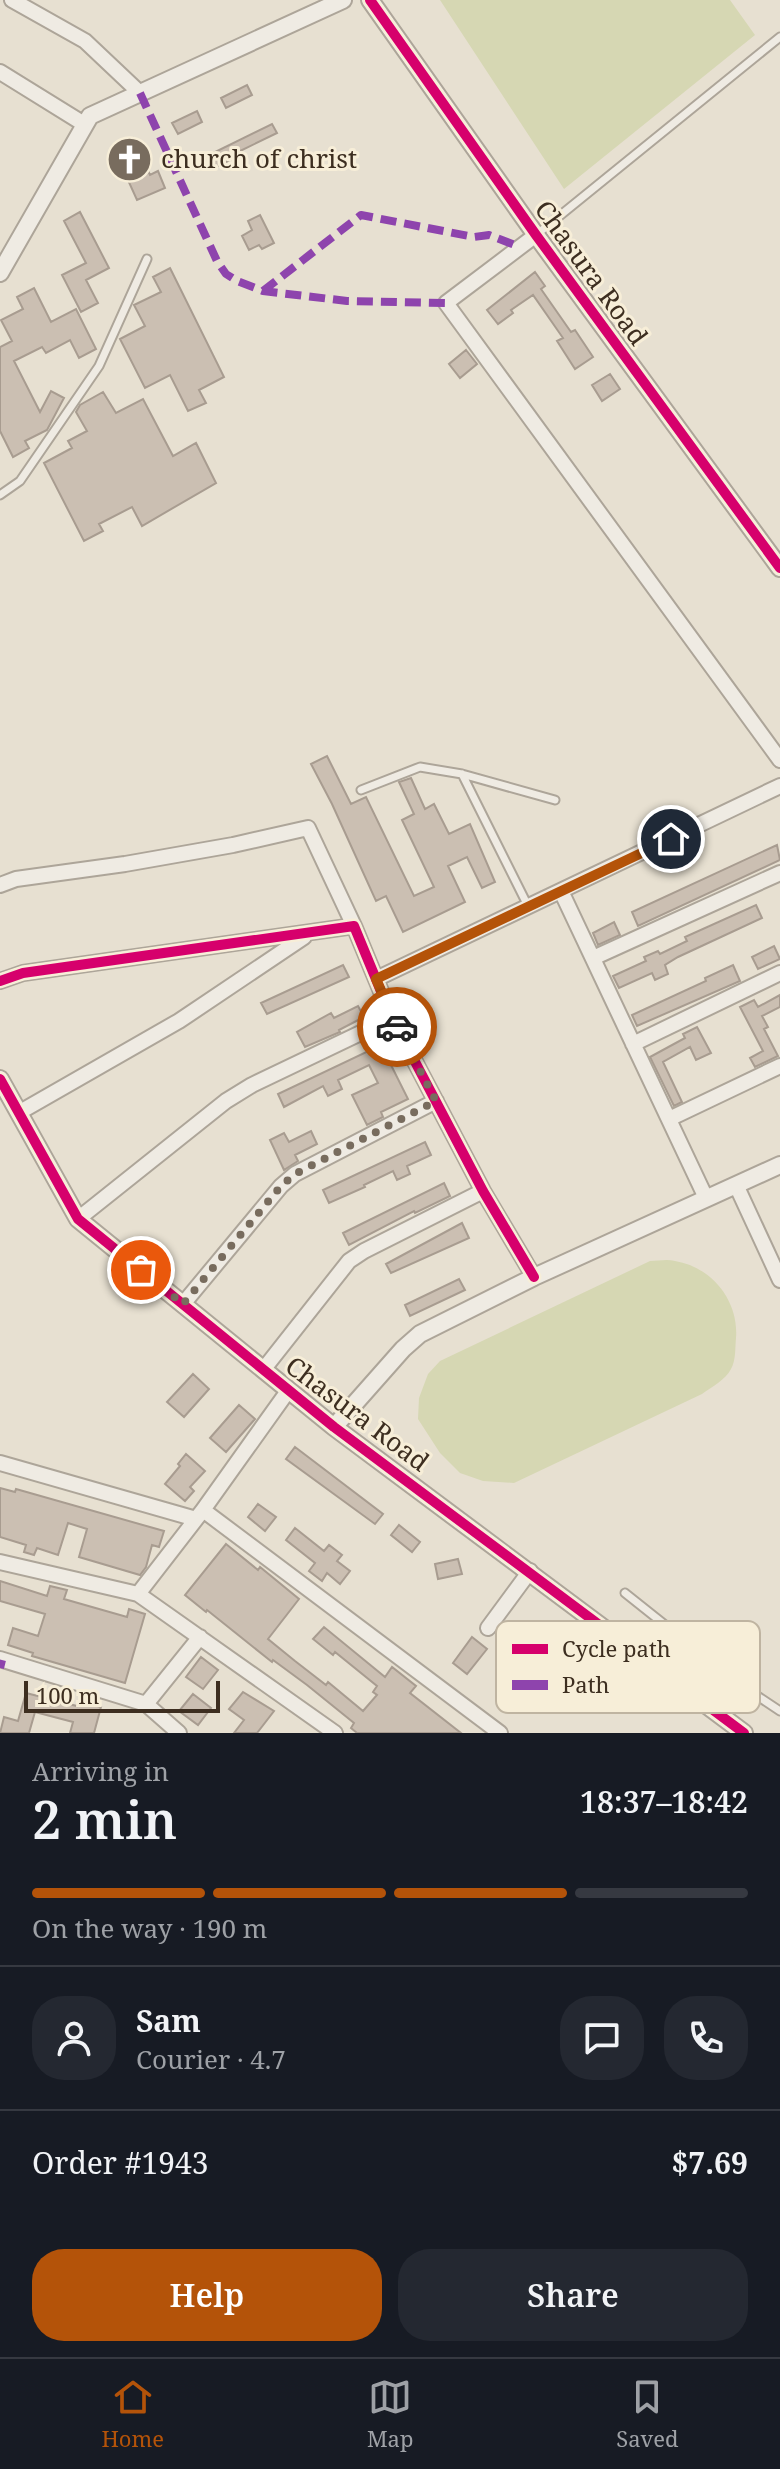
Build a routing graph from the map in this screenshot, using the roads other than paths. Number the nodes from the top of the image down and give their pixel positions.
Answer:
1 (12, 0) edge
2 (343, 0) edge
3 (370, 0) edge
4 (780, 37) edge
5 (0, 72) edge
6 (140, 93) junction
7 (84, 124) junction
8 (536, 235) junction
9 (147, 259) dead end
10 (0, 273) edge
11 (0, 495) edge
12 (780, 568) edge
13 (780, 760) edge
14 (462, 774) junction
15 (780, 786) edge
16 (361, 790) dead end
17 (555, 800) dead end
18 (780, 873) edge
19 (0, 885) edge
20 (561, 891) junction
21 (528, 906) junction
22 (354, 926) junction
23 (308, 934) junction
24 (593, 958) junction
25 (780, 973) edge
26 (376, 979) junction
27 (0, 981) edge
28 (392, 1018) junction
29 (633, 1044) junction
30 (780, 1066) edge
31 (0, 1079) edge
32 (436, 1101) junction
33 (20, 1112) junction
34 (669, 1119) junction
35 (780, 1165) edge
36 (737, 1187) junction
37 (483, 1191) junction
38 (706, 1198) junction
39 (78, 1219) junction
40 (779, 1276) edge
41 (534, 1277) junction
42 (183, 1304) junction
43 (263, 1370) junction
44 (288, 1391) junction
45 (334, 1427) junction
46 (0, 1463) edge
47 (200, 1515) junction
48 (0, 1562) edge
49 (530, 1571) junction
50 (625, 1593) dead end
51 (138, 1594) junction
52 (596, 1621) edge
53 (660, 1621) edge
54 (488, 1628) dead end
55 (200, 1637) junction
56 (0, 1659) edge
57 (760, 1698) edge
58 (146, 1704) junction
59 (780, 1711) edge
60 (718, 1713) edge
61 (179, 1733) edge
62 (335, 1733) edge
63 (500, 1733) edge
64 (744, 1733) edge

1 - 6 street
2 - 6 street
3 - 8 street, Chasura Road
4 - 8 lane
5 - 7 street
6 - 7 street
7 - 10 street
8 - 12 street, Chasura Road
8 - 13 street
9 - 11 lane
14 - 16 lane
14 - 17 lane
14 - 21 lane
15 - 20 street
18 - 24 street
19 - 22 street
20 - 21 street
20 - 24 street
21 - 26 street
22 - 23 street
22 - 26 street
23 - 27 street
23 - 33 street
24 - 29 street
25 - 29 street
26 - 28 street
28 - 32 street
28 - 39 street
29 - 34 street
30 - 34 street
31 - 33 street, Chasura Road
32 - 37 street
32 - 42 street
33 - 39 street, Chasura Road
34 - 38 street
35 - 36 street
36 - 38 street
36 - 40 street
37 - 41 street
37 - 43 street
38 - 41 street
39 - 42 street, Chasura Road
41 - 45 street
42 - 43 street, Chasura Road
43 - 44 street, Chasura Road
44 - 45 street, Chasura Road
44 - 47 street
45 - 49 street, Chasura Road
46 - 47 street
47 - 51 street
47 - 63 street
48 - 51 street
49 - 52 street, Chasura Road
49 - 54 street
50 - 53 lane
51 - 55 street
55 - 58 street
55 - 62 street
56 - 58 street
57 - 59 lane
58 - 61 street
60 - 64 street, Chasura Road

